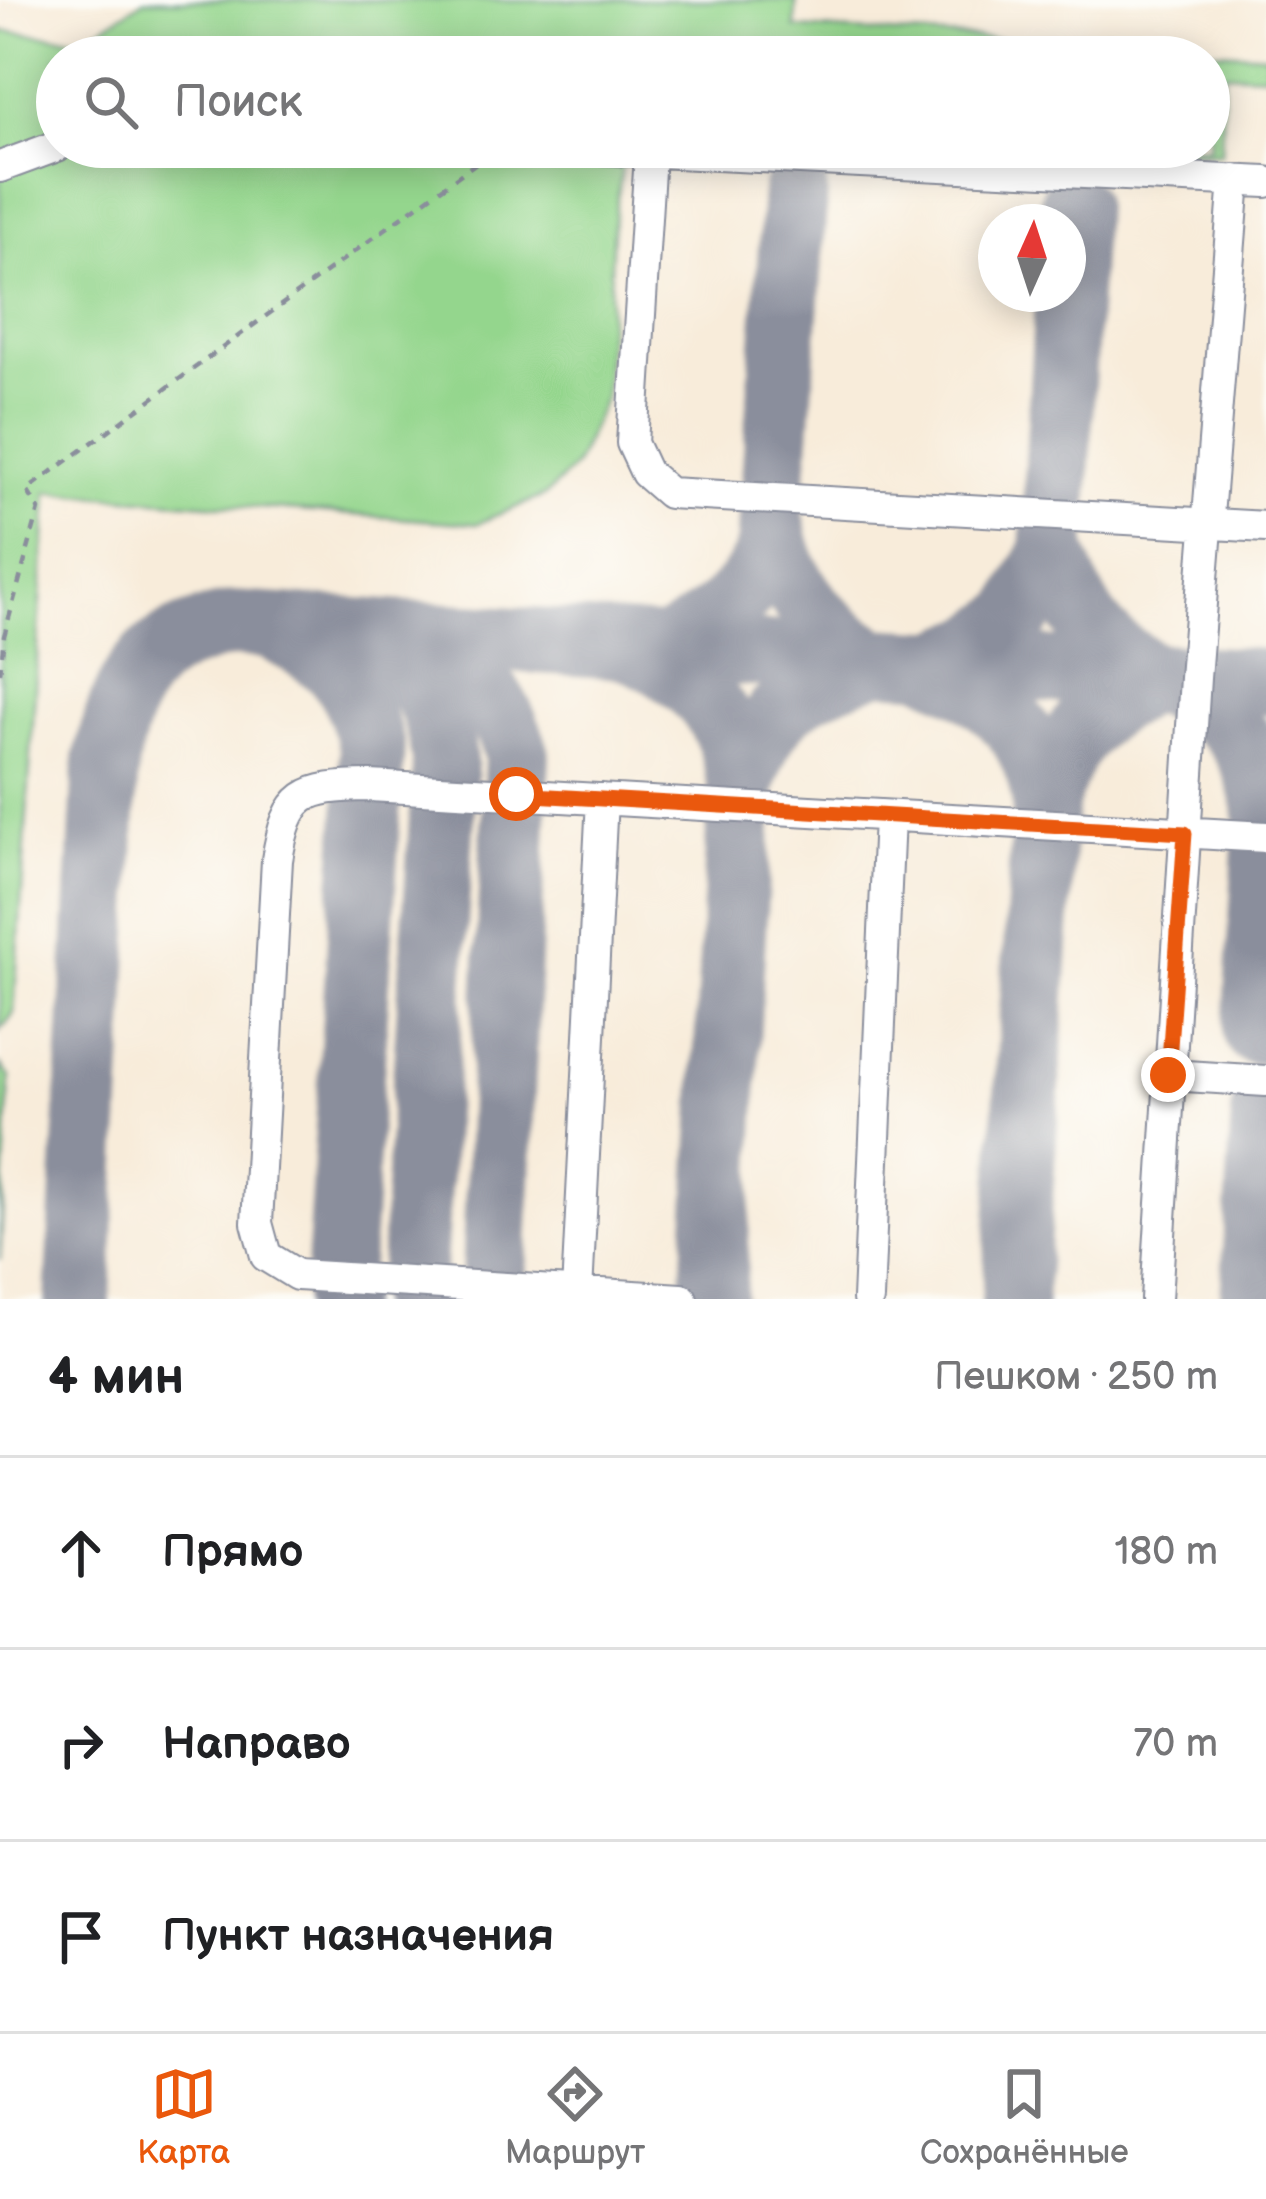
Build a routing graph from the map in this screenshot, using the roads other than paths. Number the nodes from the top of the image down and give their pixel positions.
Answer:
1 (36, 154) edge
2 (0, 167) edge
3 (649, 168) edge
4 (961, 168) edge
5 (1250, 181) edge
6 (1206, 525) junction
7 (1266, 527) edge
8 (602, 799) junction
9 (889, 817) junction
10 (1185, 833) junction
11 (1266, 837) edge
12 (1168, 1075) junction
13 (1266, 1081) edge
14 (577, 1293) junction
15 (682, 1299) edge
16 (868, 1299) edge
17 (1156, 1299) edge

1 - 2 lane
3 - 6 lane
4 - 5 lane
5 - 6 lane
6 - 7 lane
6 - 10 lane
8 - 9 lane
8 - 14 lane
8 - 14 lane
9 - 10 lane
9 - 16 lane
10 - 11 lane
10 - 12 lane
12 - 13 lane
12 - 17 lane
14 - 15 lane

